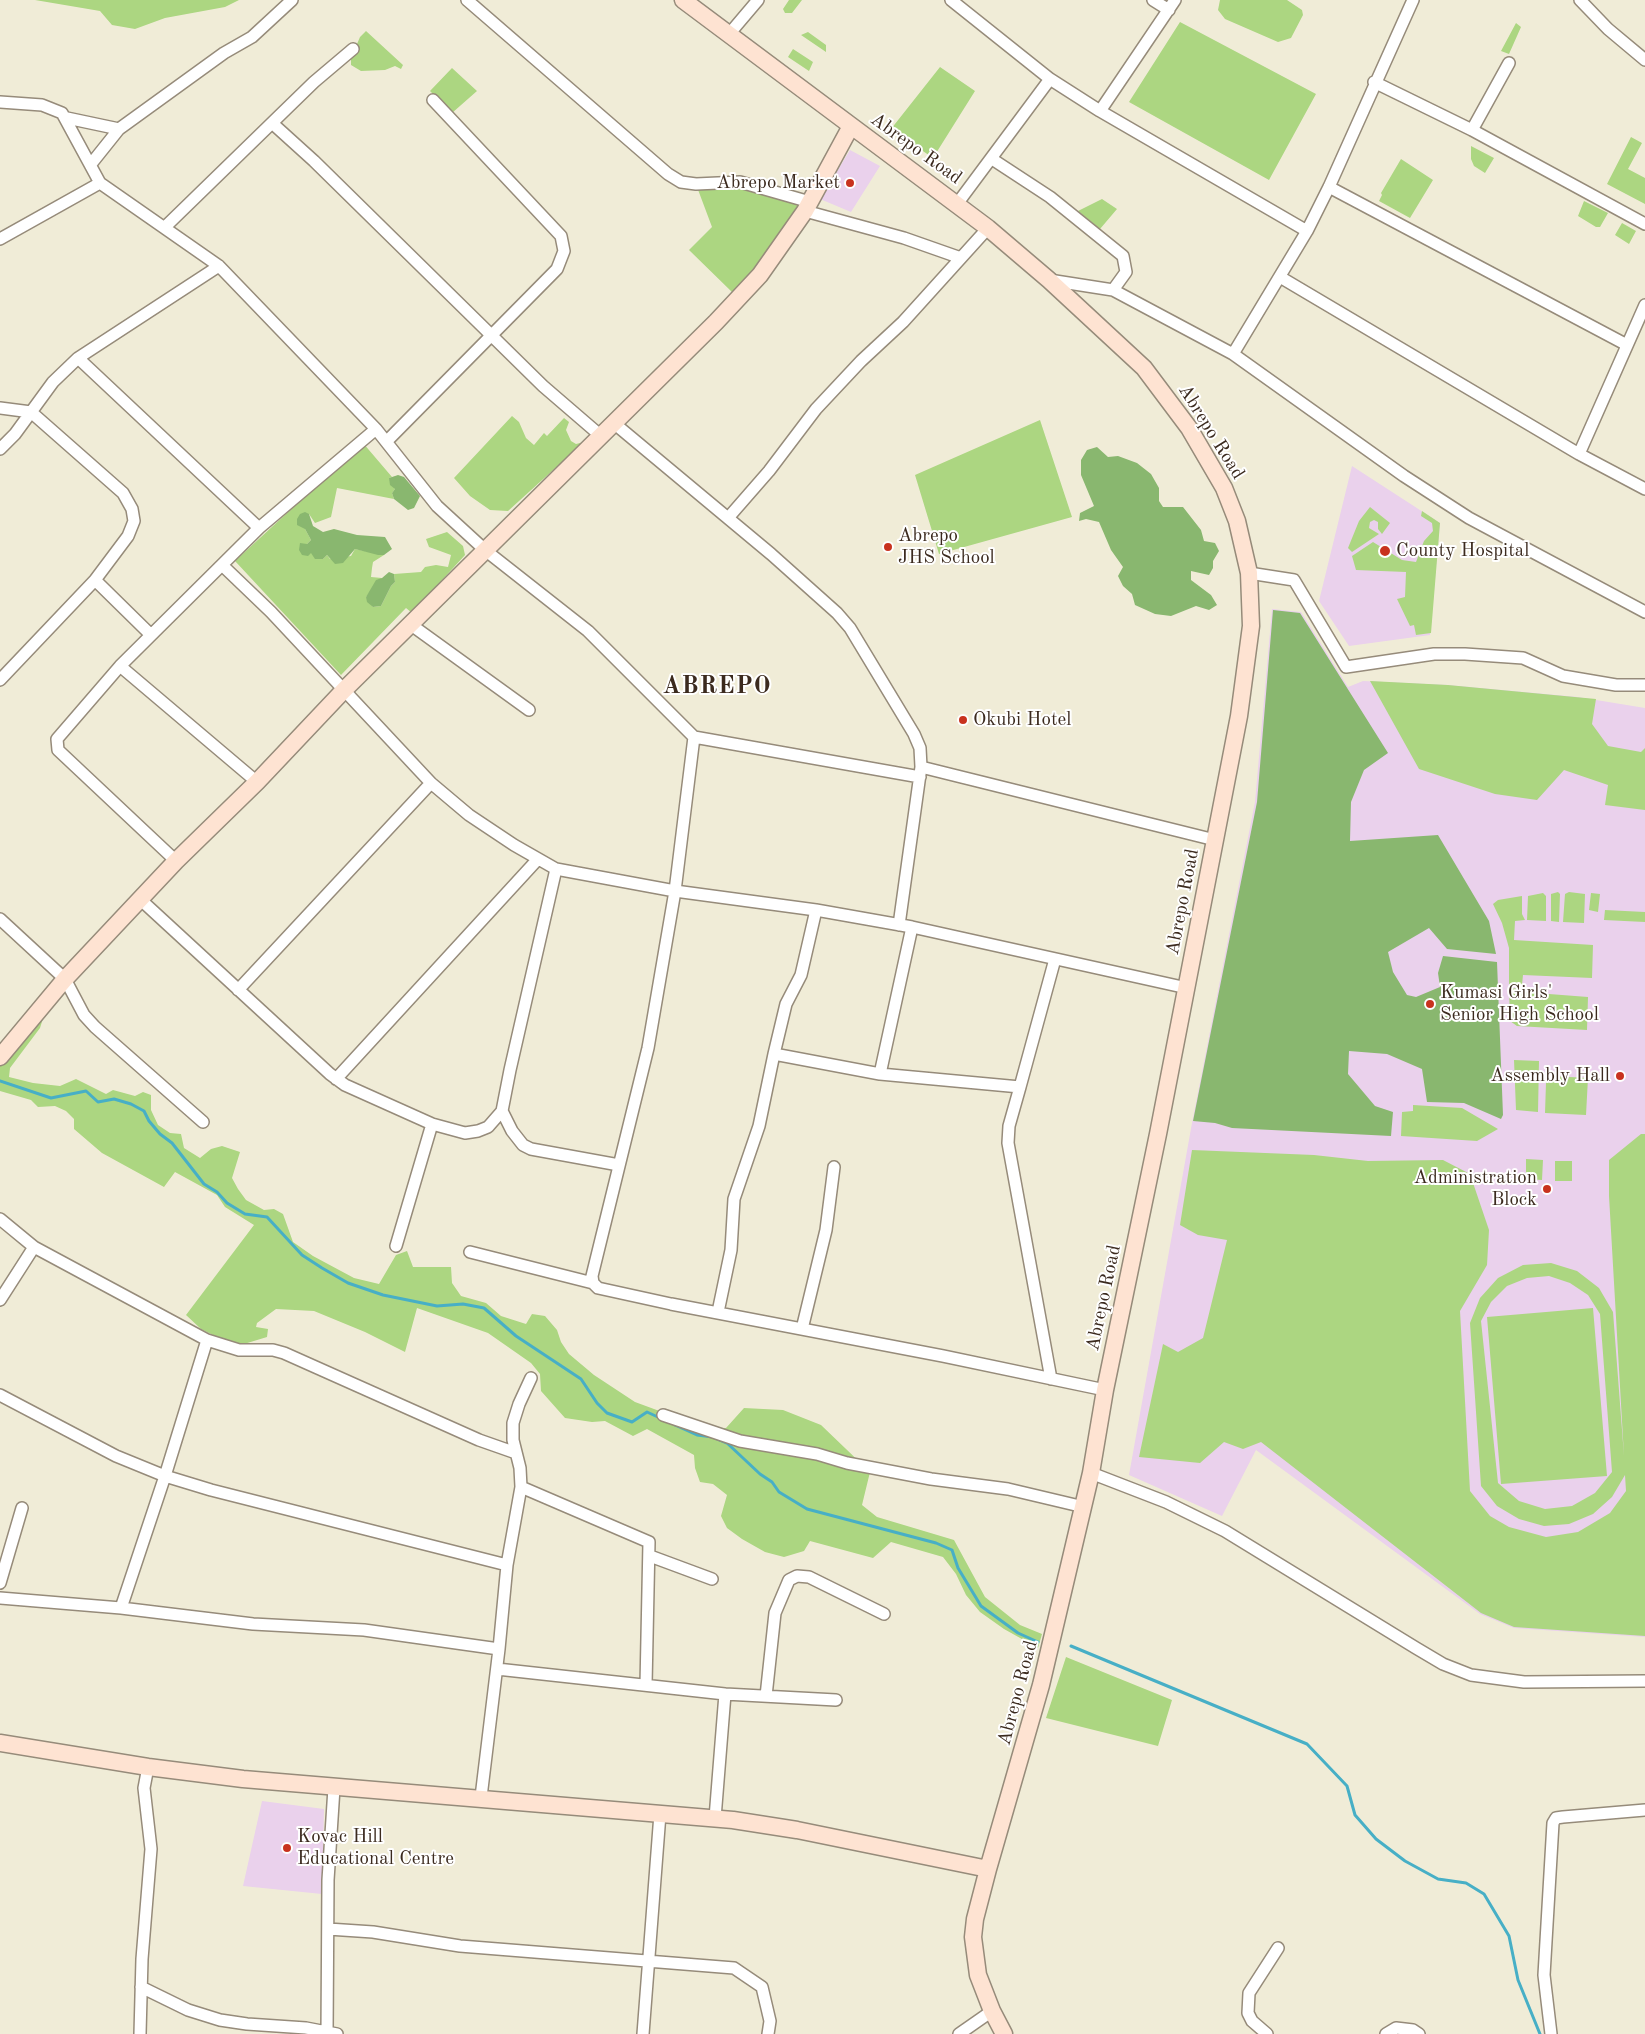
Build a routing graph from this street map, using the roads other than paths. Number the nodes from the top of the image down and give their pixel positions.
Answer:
1 (292, 0) edge
2 (467, 0) edge
3 (683, 0) edge
4 (758, 0) edge
5 (950, 0) edge
6 (1153, 0) edge
7 (1413, 0) edge
8 (1580, 0) edge
9 (1172, 5) edge
10 (730, 34) junction
11 (353, 49) dead end
12 (1645, 60) edge
13 (1509, 63) dead end
14 (1050, 78) junction
15 (1374, 82) junction
16 (432, 100) dead end
17 (0, 102) edge
18 (1100, 111) junction
19 (67, 118) junction
20 (272, 124) junction
21 (851, 126) junction
22 (120, 128) junction
23 (1472, 130) junction
24 (992, 159) junction
25 (90, 164) junction
26 (100, 183) junction
27 (1329, 187) junction
28 (957, 204) junction
29 (808, 206) junction
30 (1645, 224) edge
31 (166, 227) junction
32 (988, 228) junction
33 (1306, 231) junction
34 (0, 239) edge
35 (961, 258) junction
36 (220, 266) junction
37 (1280, 277) junction
38 (1049, 280) junction
39 (1113, 290) junction
40 (1645, 305) edge
41 (492, 336) junction
42 (1626, 345) junction
43 (1233, 354) junction
44 (78, 358) junction
45 (0, 408) edge
46 (31, 412) junction
47 (615, 424) junction
48 (376, 429) junction
49 (600, 436) junction
50 (387, 441) junction
51 (0, 449) edge
52 (1579, 454) junction
53 (1645, 489) edge
54 (728, 518) junction
55 (259, 528) junction
56 (485, 550) junction
57 (222, 565) junction
58 (1249, 573) junction
59 (95, 580) junction
60 (1645, 612) edge
61 (410, 624) junction
62 (151, 635) junction
63 (120, 666) junction
64 (0, 680) edge
65 (1645, 685) edge
66 (344, 690) junction
67 (529, 710) dead end
68 (694, 737) junction
69 (920, 772) junction
70 (257, 782) junction
71 (431, 783) junction
72 (1215, 840) junction
73 (538, 859) junction
74 (176, 861) junction
75 (556, 869) junction
76 (675, 891) junction
77 (141, 900) junction
78 (816, 910) junction
79 (0, 919) edge
80 (899, 925) junction
81 (912, 927) junction
82 (1055, 958) junction
83 (65, 979) junction
84 (1187, 988) junction
85 (238, 990) junction
86 (774, 1054) junction
87 (0, 1057) edge
88 (880, 1074) junction
89 (336, 1079) junction
90 (1020, 1087) junction
91 (502, 1111) junction
92 (203, 1122) dead end
93 (432, 1124) junction
94 (619, 1166) junction
95 (834, 1168) dead end
96 (0, 1219) edge
97 (396, 1246) dead end
98 (34, 1247) junction
99 (470, 1252) dead end
100 (593, 1283) junction
101 (0, 1300) edge
102 (718, 1312) junction
103 (802, 1329) junction
104 (207, 1340) junction
105 (531, 1378) dead end
106 (1052, 1379) junction
107 (1105, 1390) junction
108 (0, 1395) edge
109 (663, 1414) dead end
110 (516, 1453) junction
111 (1091, 1474) junction
112 (165, 1476) junction
113 (521, 1487) junction
114 (1084, 1507) junction
115 (22, 1508) dead end
116 (650, 1556) junction
117 (507, 1565) junction
118 (712, 1579) dead end
119 (0, 1583) edge
120 (0, 1598) edge
121 (121, 1608) junction
122 (884, 1614) dead end
123 (499, 1649) junction
124 (497, 1669) junction
125 (1645, 1681) edge
126 (646, 1685) junction
127 (725, 1694) junction
128 (766, 1696) junction
129 (836, 1700) dead end
130 (0, 1743) edge
131 (148, 1767) junction
132 (334, 1788) junction
133 (481, 1797) junction
134 (1645, 1810) edge
135 (660, 1814) junction
136 (715, 1818) junction
137 (988, 1869) junction
138 (328, 1929) junction
139 (1278, 1948) dead end
140 (649, 1961) junction
141 (141, 1987) junction
142 (992, 2011) junction
143 (330, 2033) edge
144 (140, 2034) edge
145 (643, 2034) edge
146 (768, 2034) edge
147 (959, 2034) edge
148 (1004, 2034) edge
149 (1267, 2034) edge
150 (1386, 2034) edge
151 (1419, 2034) edge
152 (1550, 2034) edge

1 - 22 street
2 - 29 street
3 - 10 main road, Abrepo Road
4 - 10 street
5 - 14 street
6 - 9 street
7 - 15 street
8 - 12 street
9 - 18 street
10 - 21 main road, Abrepo Road
11 - 20 street
13 - 23 street
14 - 18 street
14 - 24 street
15 - 23 street
15 - 27 street
16 - 41 street
17 - 19 street
18 - 33 street
19 - 22 street
19 - 25 street
20 - 31 street
20 - 41 street
21 - 28 main road, Abrepo Road
21 - 29 main road
22 - 25 street
23 - 30 street
24 - 28 street
24 - 39 street
25 - 26 street
26 - 31 street
26 - 34 street
27 - 33 street
27 - 42 street
28 - 32 main road, Abrepo Road
29 - 35 street
29 - 47 main road
31 - 36 street
32 - 35 street
32 - 38 main road, Abrepo Road
33 - 37 street
35 - 54 street
36 - 44 street
36 - 48 street
37 - 43 street
37 - 52 street
38 - 39 street
38 - 58 main road, Abrepo Road
39 - 43 street
40 - 42 street
41 - 49 street
41 - 50 street
42 - 52 street
43 - 60 street
44 - 46 street
44 - 55 street
45 - 46 street
46 - 51 street
46 - 59 street
47 - 49 main road
47 - 54 street
48 - 50 street
48 - 55 street
49 - 56 main road
50 - 56 street
52 - 53 street
54 - 69 street
55 - 57 street
56 - 61 main road
56 - 68 street
57 - 62 street
57 - 66 street
58 - 65 street
58 - 72 main road, Abrepo Road
59 - 62 street
59 - 64 street
61 - 66 main road
61 - 67 street
62 - 63 street
63 - 70 street
63 - 74 street
66 - 70 main road
66 - 71 street
68 - 69 street
68 - 76 street
69 - 72 street
69 - 80 street
70 - 74 main road
71 - 73 street
71 - 85 street
72 - 84 main road, Abrepo Road
73 - 75 street
73 - 89 street
74 - 77 main road
75 - 76 street
75 - 91 street
76 - 78 street
76 - 94 street
77 - 83 main road
77 - 85 street
78 - 80 street
78 - 86 street
79 - 83 street
80 - 81 street
81 - 82 street
81 - 88 street
82 - 84 street
82 - 90 street
83 - 87 main road
83 - 92 street
84 - 107 main road, Abrepo Road
85 - 89 street
86 - 88 street
86 - 102 street
88 - 90 street
89 - 93 street
90 - 106 street
91 - 93 street
91 - 94 street
93 - 97 street
94 - 100 street
95 - 103 street
96 - 98 street
98 - 101 street
98 - 104 street
99 - 100 street
100 - 102 street
102 - 103 street
103 - 106 street
104 - 110 street
104 - 112 street
105 - 110 street
106 - 107 street
107 - 111 main road, Abrepo Road
108 - 112 street
109 - 114 street
110 - 113 street
111 - 114 main road, Abrepo Road
111 - 125 street
112 - 117 street
112 - 121 street
113 - 116 street
113 - 117 street
114 - 137 main road, Abrepo Road
115 - 119 street
116 - 118 street
116 - 126 street
117 - 123 street
120 - 121 street
121 - 123 street
122 - 128 street
123 - 124 street
124 - 126 street
124 - 133 street
126 - 127 street
127 - 128 street
127 - 136 street
128 - 129 street
130 - 131 main road
131 - 132 main road
131 - 141 street
132 - 133 main road
132 - 138 street
133 - 135 main road
134 - 152 street
135 - 136 main road
135 - 140 street
136 - 137 main road
137 - 142 main road, Abrepo Road
138 - 140 street
138 - 143 street
139 - 149 street
140 - 145 street
140 - 146 street
141 - 143 street
141 - 144 street
142 - 147 street
142 - 148 main road, Abrepo Road
150 - 151 street

